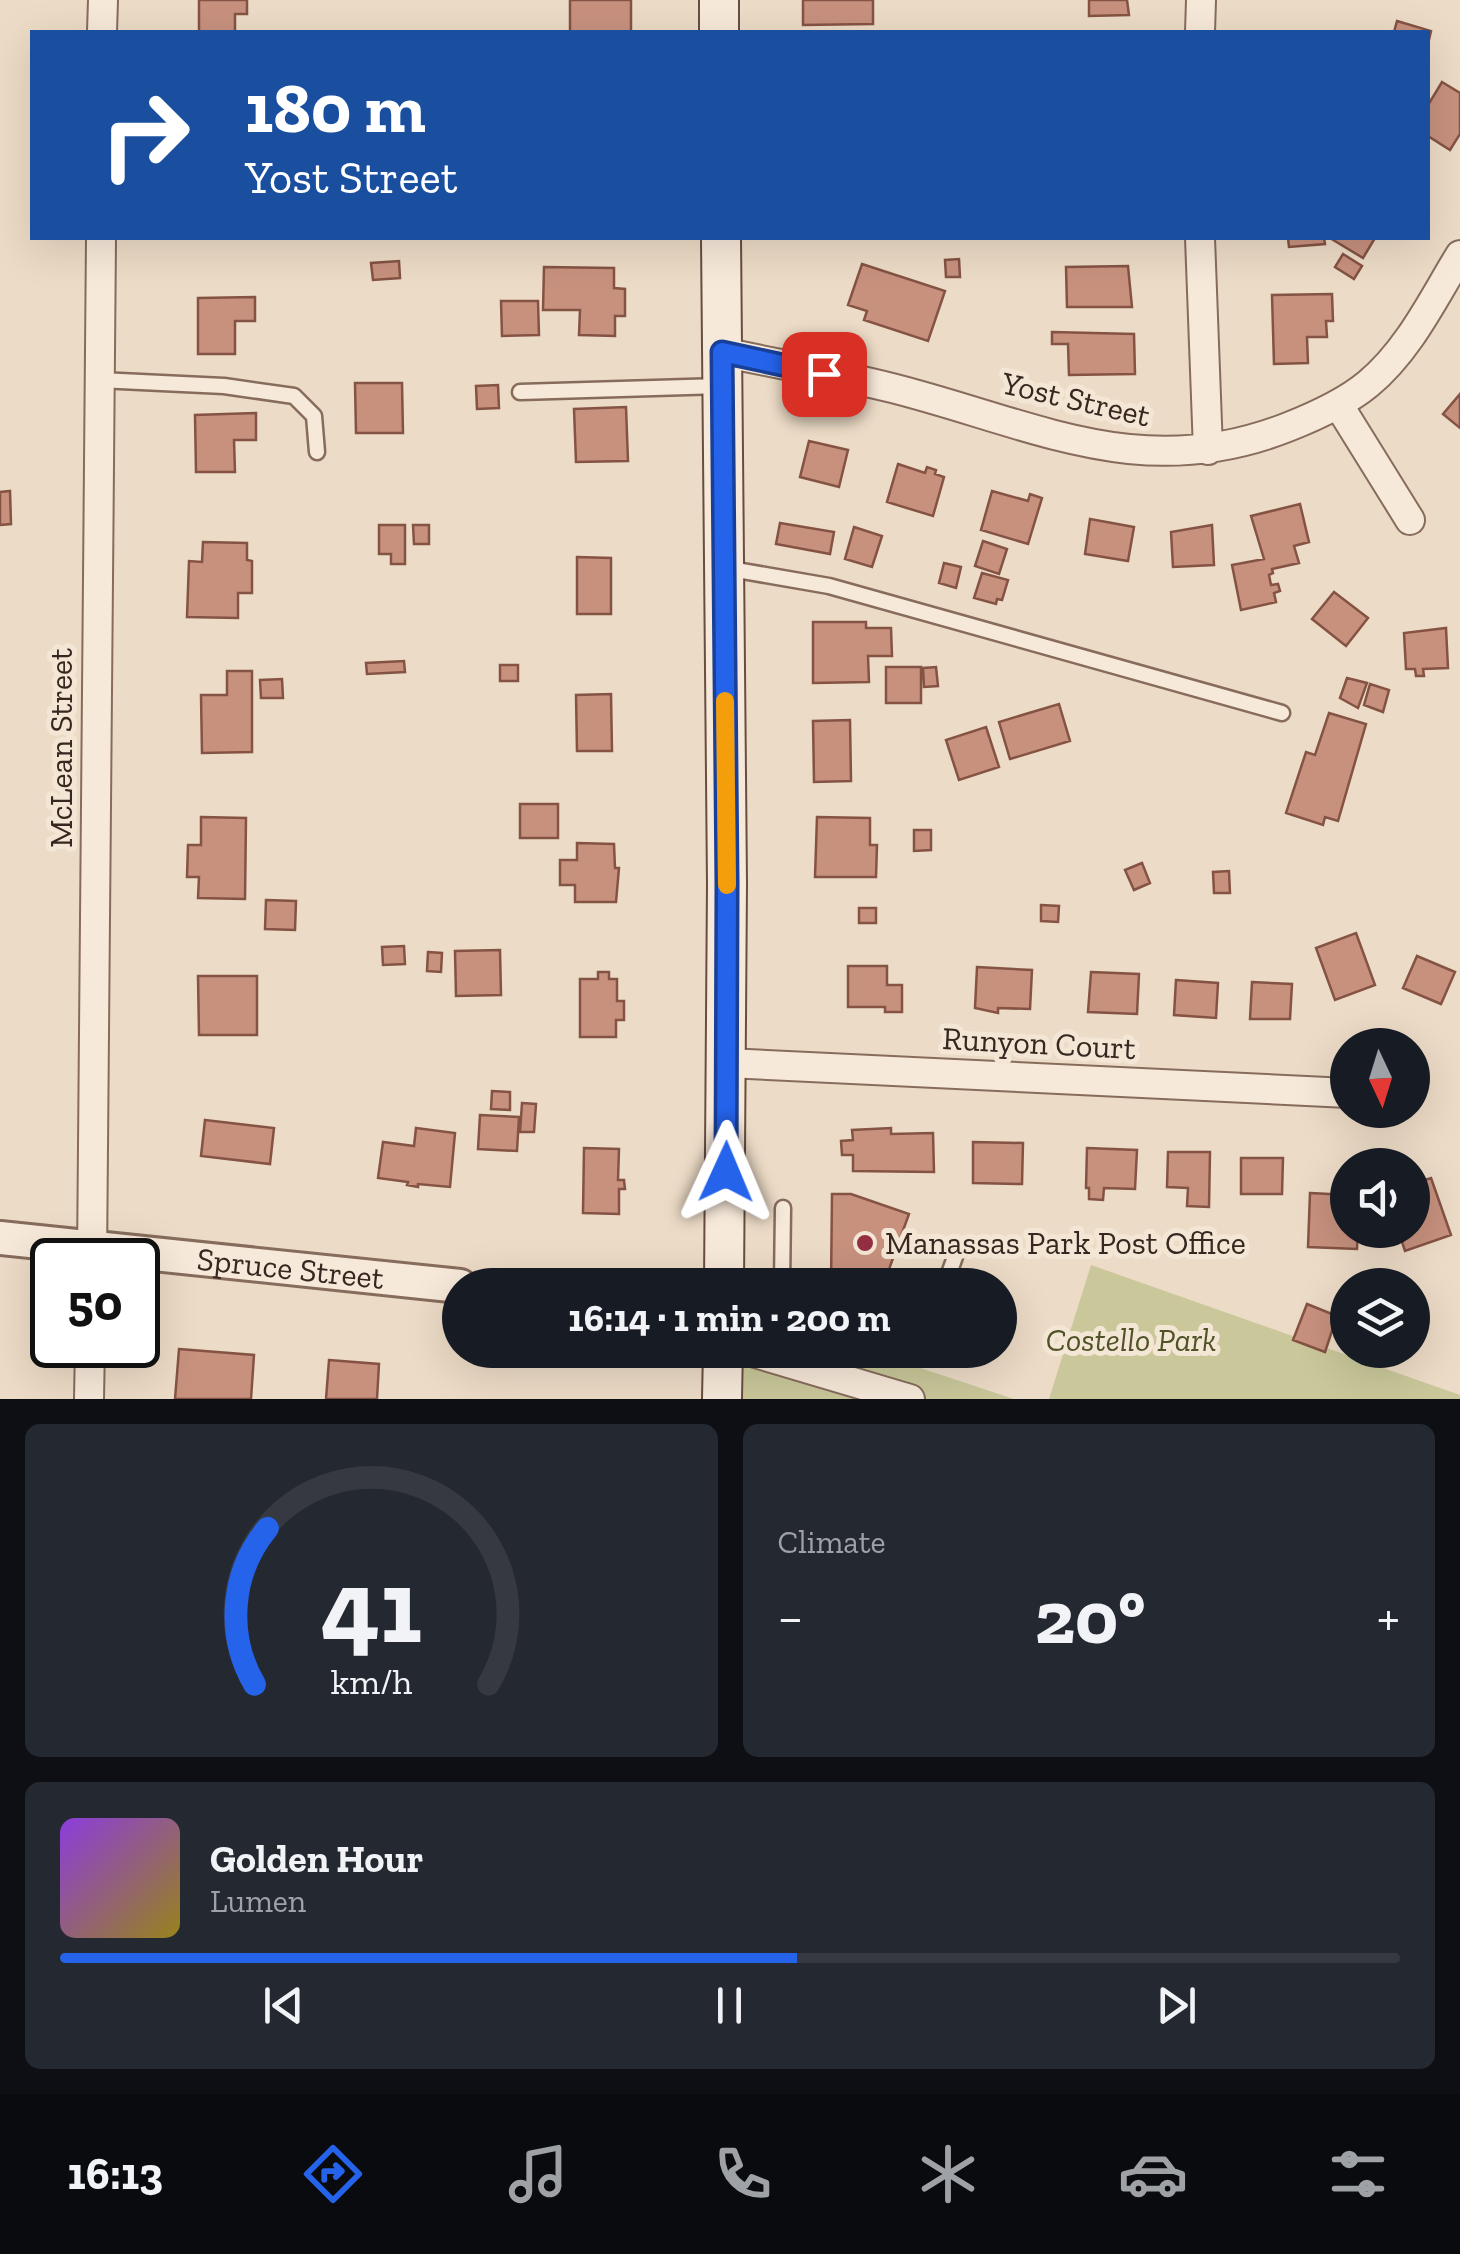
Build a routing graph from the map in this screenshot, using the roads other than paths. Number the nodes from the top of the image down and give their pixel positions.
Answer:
1 (103, 0) edge
2 (719, 0) edge
3 (1200, 0) edge
4 (102, 30) edge
5 (719, 30) edge
6 (1200, 30) edge
7 (101, 240) edge
8 (721, 240) edge
9 (1200, 240) edge
10 (1460, 255) edge
11 (722, 369) junction
12 (100, 380) junction
13 (520, 392) dead end
14 (1338, 404) junction
15 (1208, 450) junction
16 (316, 452) dead end
17 (1410, 520) dead end
18 (724, 568) junction
19 (1282, 713) dead end
20 (727, 1063) junction
21 (1330, 1092) edge
22 (783, 1208) dead end
23 (0, 1238) edge
24 (92, 1238) edge
25 (30, 1243) edge
26 (956, 1254) dead end
27 (160, 1260) edge
28 (724, 1268) edge
29 (782, 1268) edge
30 (951, 1268) edge
31 (442, 1284) edge
32 (89, 1368) edge
33 (723, 1368) edge
34 (806, 1368) edge
35 (88, 1399) edge
36 (722, 1399) edge
37 (910, 1399) edge

1 - 4 street
2 - 5 main road
3 - 6 street
7 - 12 street, McLean Street
8 - 11 main road
9 - 15 street
10 - 14 street, Yost Street
11 - 13 lane
11 - 15 street, Yost Street
11 - 18 main road
12 - 16 lane
12 - 24 street, McLean Street
14 - 15 street, Yost Street
14 - 17 street
18 - 19 lane
18 - 20 main road
20 - 21 street, Runyon Court
20 - 28 main road
22 - 29 lane
23 - 25 street, Spruce Street
26 - 30 lane
27 - 31 street, Spruce Street
32 - 35 street
33 - 36 main road
34 - 37 street

